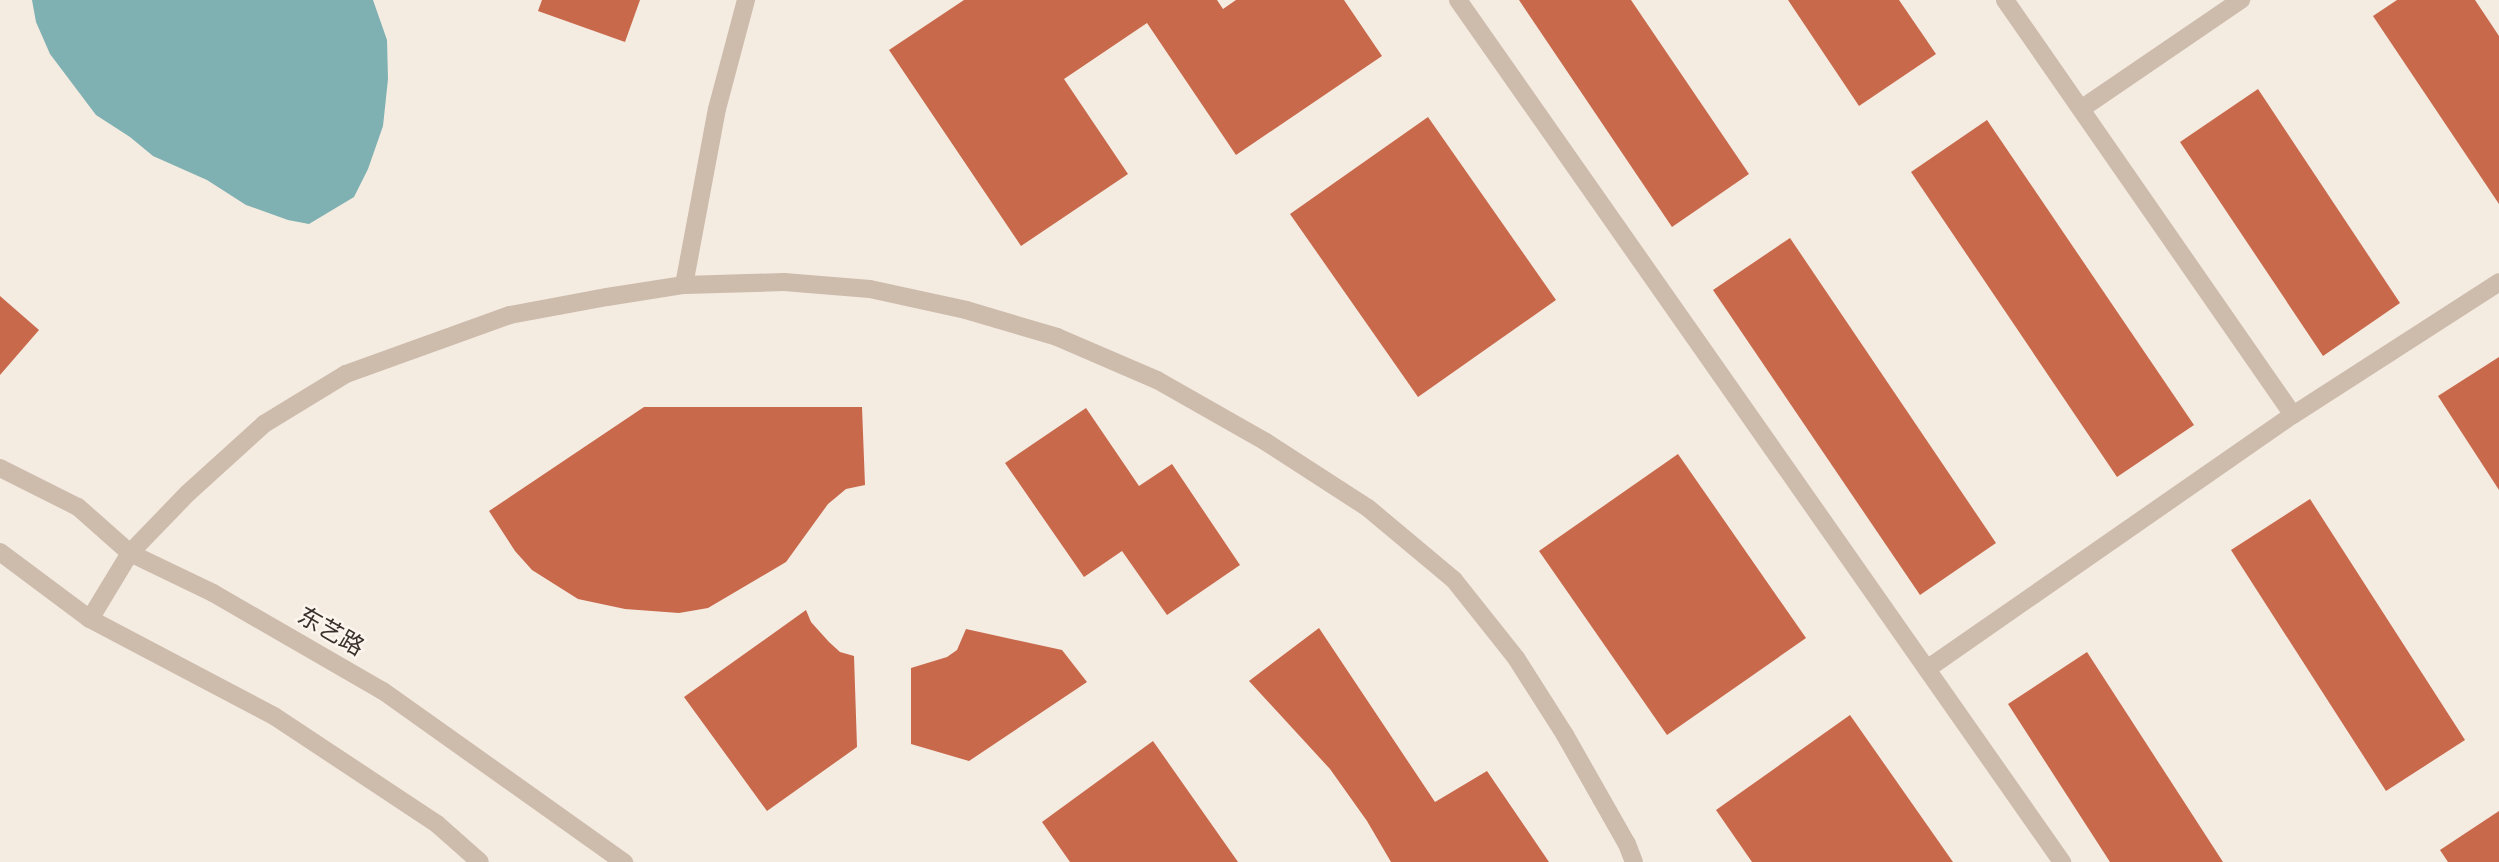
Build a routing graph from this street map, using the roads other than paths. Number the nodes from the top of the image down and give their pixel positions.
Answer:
1 (746, 0) edge
2 (1458, 0) edge
3 (2005, 0) edge
4 (2241, 0) edge
5 (2081, 109) junction
6 (2499, 282) edge
7 (684, 285) junction
8 (2293, 415) junction
9 (0, 468) edge
10 (0, 552) edge
11 (130, 553) junction
12 (90, 619) junction
13 (1927, 669) junction
14 (480, 862) edge
15 (624, 862) edge
16 (1634, 862) edge
17 (2062, 862) edge

1 - 7 street
2 - 13 street
3 - 5 street
4 - 5 street
5 - 8 street
6 - 8 street
7 - 11 street
7 - 16 street
8 - 13 street
9 - 11 street, 东艺路
10 - 12 street
11 - 12 street
11 - 15 street, 东艺路
12 - 14 street
13 - 17 street

